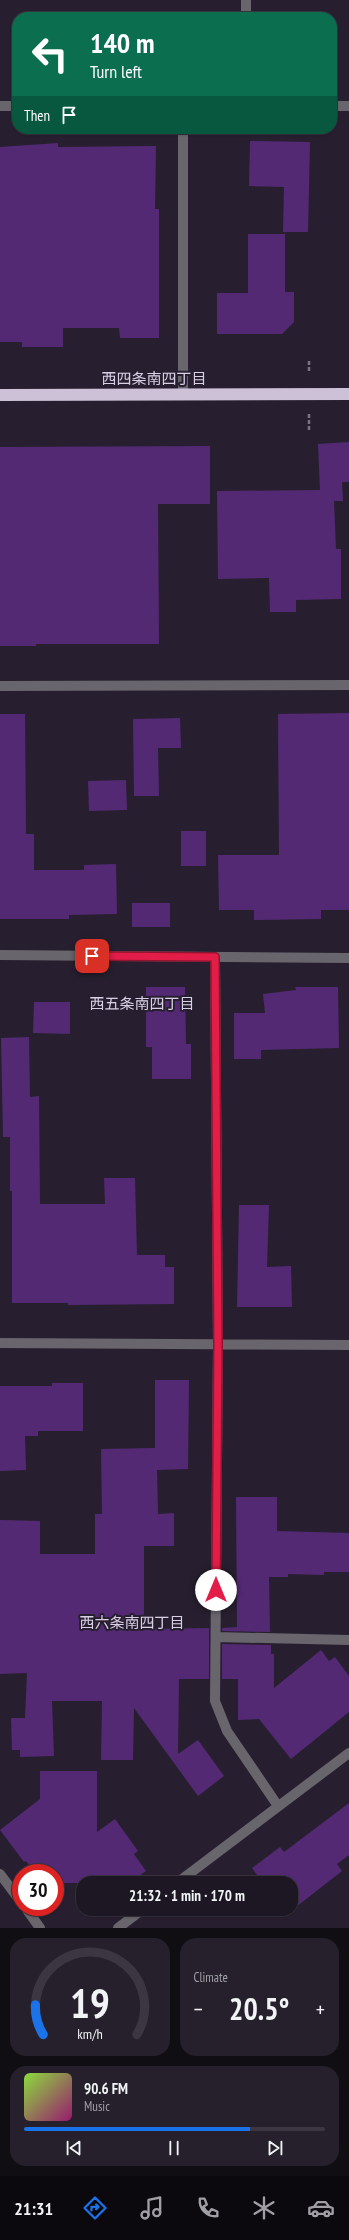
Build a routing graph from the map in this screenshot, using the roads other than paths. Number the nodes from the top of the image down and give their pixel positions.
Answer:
1 (246, 0) edge
2 (246, 12) edge
3 (0, 106) edge
4 (12, 106) edge
5 (337, 106) edge
6 (349, 106) edge
7 (183, 134) edge
8 (349, 394) edge
9 (0, 395) edge
10 (183, 395) junction
11 (349, 685) edge
12 (0, 686) edge
13 (0, 955) edge
14 (215, 957) junction
15 (349, 958) edge
16 (0, 1343) edge
17 (218, 1344) junction
18 (349, 1344) edge
19 (216, 1636) junction
20 (349, 1640) edge
21 (349, 1753) edge
22 (278, 1806) junction
23 (0, 1874) edge
24 (186, 1876) edge
25 (12, 1890) edge
26 (31, 1916) edge
27 (136, 1916) edge
28 (125, 1926) edge
29 (40, 1928) edge

1 - 2 street
3 - 4 street
5 - 6 street
7 - 10 street
8 - 10 highway
9 - 10 highway
11 - 12 street
13 - 14 street
14 - 15 street
14 - 17 street
16 - 17 street
17 - 18 street
17 - 19 street
19 - 20 street
19 - 22 street
21 - 22 street
22 - 24 street
23 - 25 street
26 - 29 street
27 - 28 street

